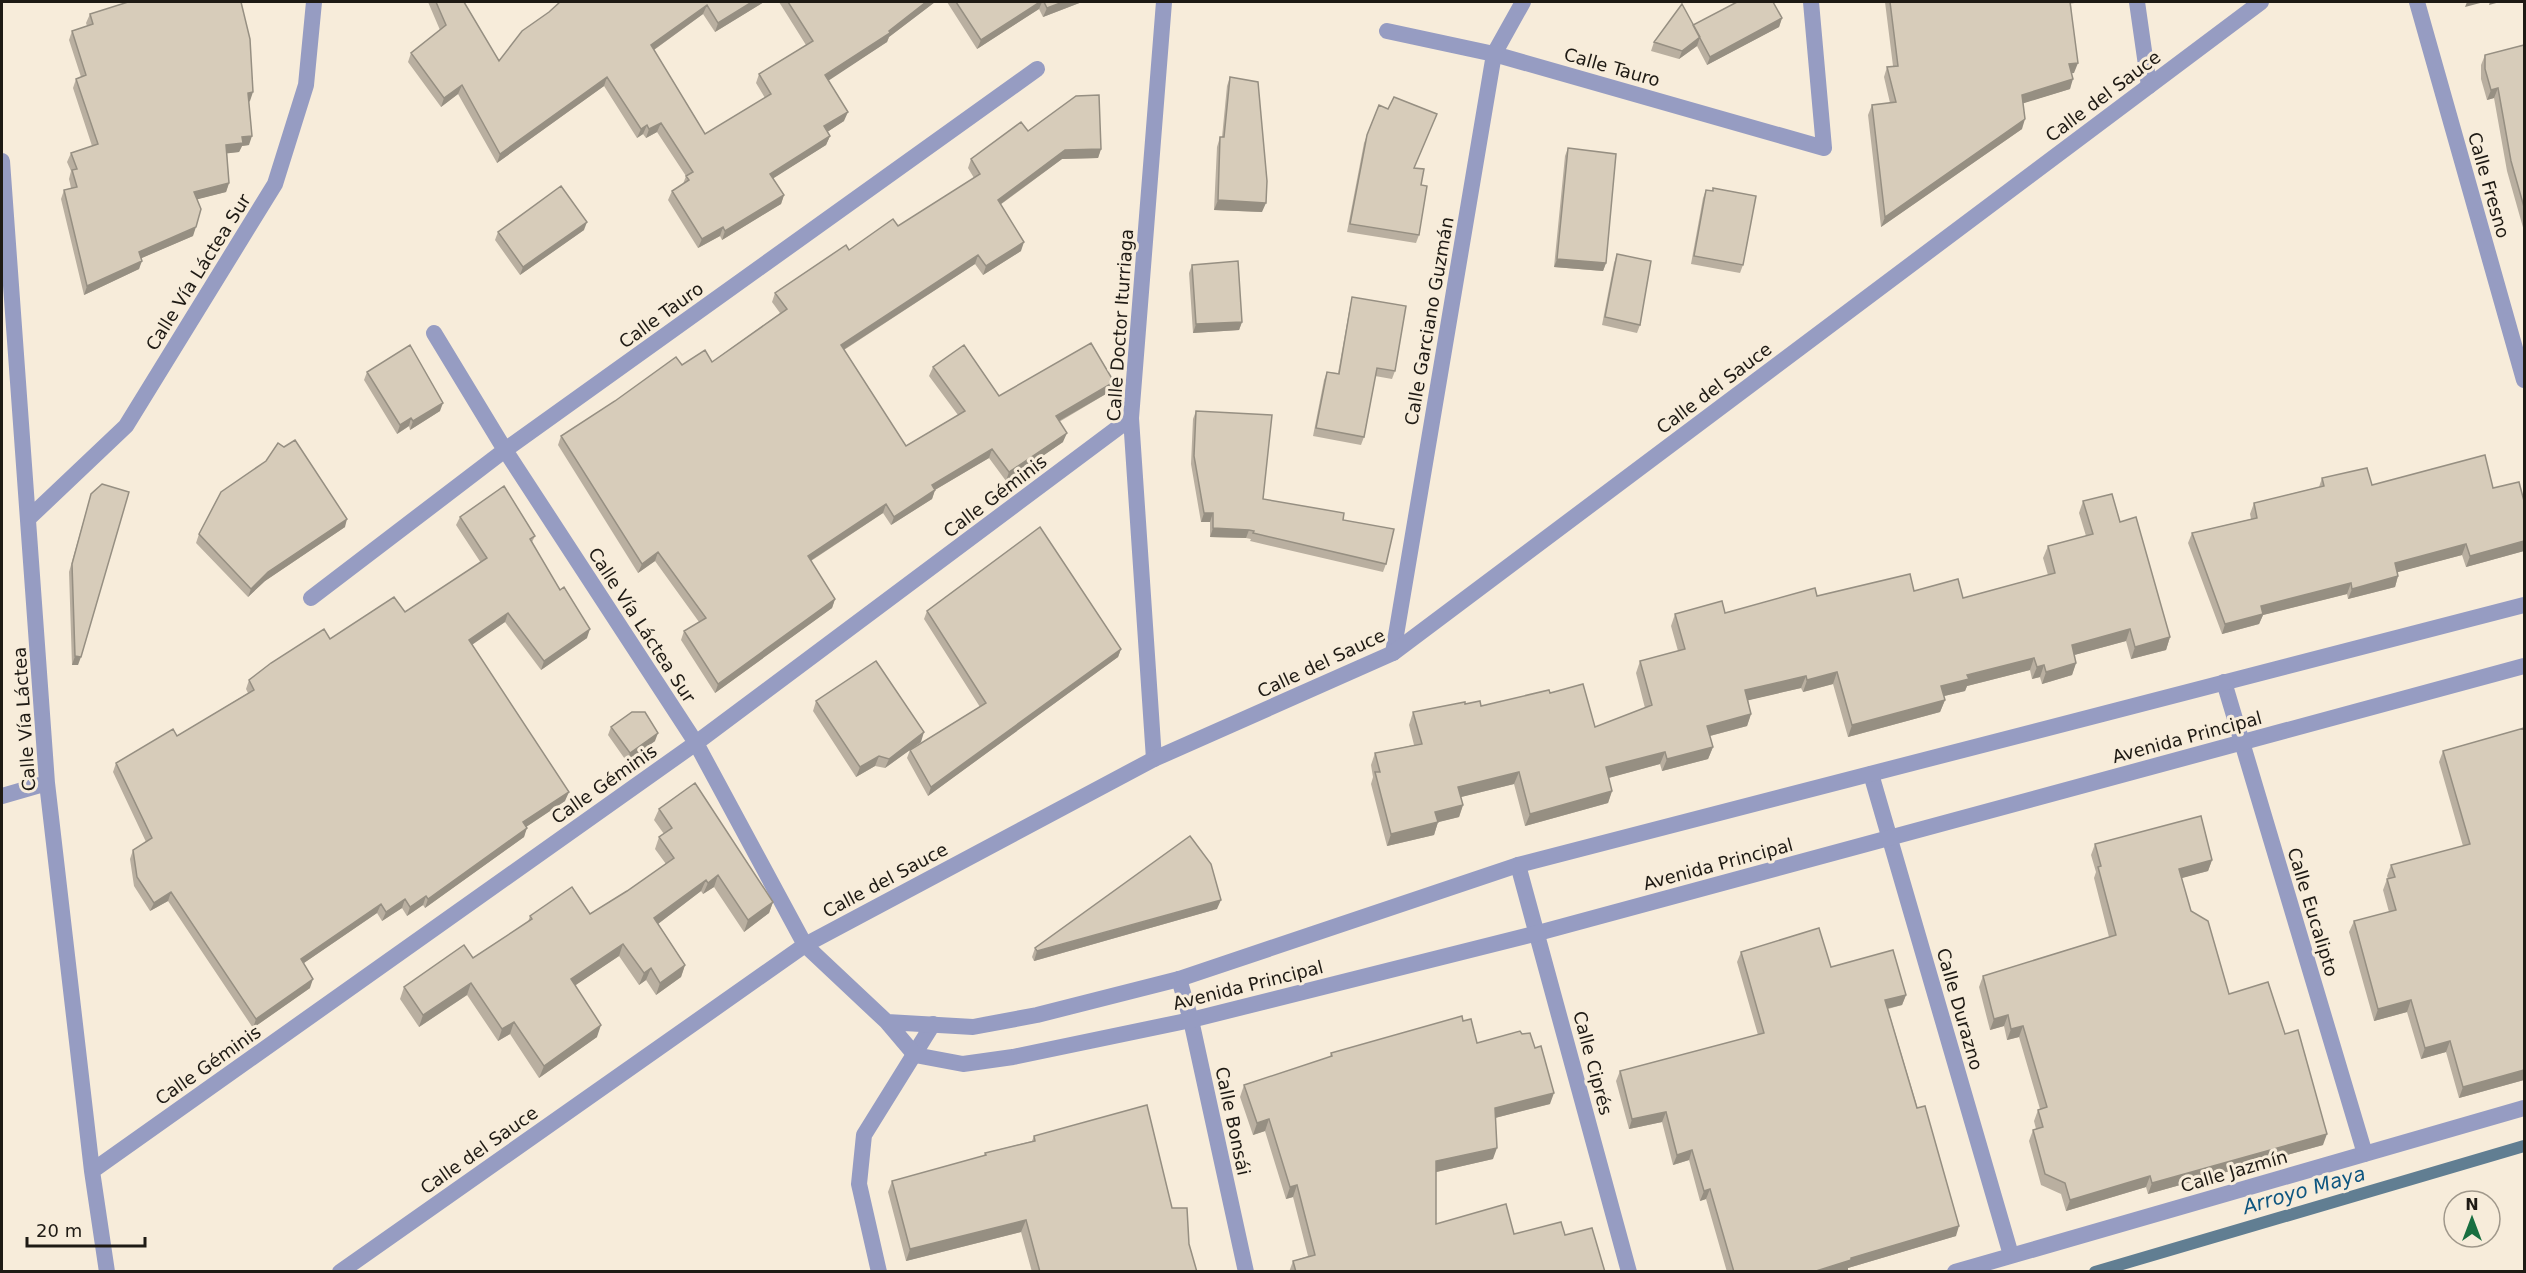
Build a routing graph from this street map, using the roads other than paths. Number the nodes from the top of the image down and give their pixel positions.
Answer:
1 (314, 2) edge
2 (1164, 2) edge
3 (1523, 2) edge
4 (1811, 2) edge
5 (2137, 2) edge
6 (2261, 2) edge
7 (2416, 2) edge
8 (1387, 31) dead end
9 (1494, 54) junction
10 (1037, 69) dead end
11 (2149, 86) junction
12 (2, 161) edge
13 (7, 313) edge
14 (434, 333) dead end
15 (2524, 380) edge
16 (1131, 418) junction
17 (505, 450) junction
18 (29, 518) junction
19 (310, 598) dead end
20 (2524, 605) edge
21 (1393, 653) junction
22 (2524, 666) edge
23 (2224, 682) junction
24 (696, 743) junction
25 (2242, 743) junction
26 (1154, 759) junction
27 (1871, 774) junction
28 (47, 783) junction
29 (2, 796) edge
30 (1891, 837) junction
31 (1518, 866) junction
32 (1538, 933) junction
33 (805, 945) junction
34 (1179, 979) junction
35 (1191, 1020) junction
36 (886, 1022) junction
37 (933, 1024) junction
38 (915, 1054) junction
39 (2524, 1108) edge
40 (2364, 1154) junction
41 (92, 1171) junction
42 (2011, 1255) junction
43 (107, 1272) edge
44 (340, 1272) edge
45 (879, 1272) edge
46 (1246, 1272) edge
47 (1629, 1272) edge
48 (1955, 1272) edge

1 - 18 street, Calle Vía Láctea Sur
2 - 16 street, Calle Doctor Iturriaga
3 - 9 street, Calle Garciano Guzmán
4 - 9 street, Calle Tauro
5 - 11 street
6 - 11 street, Calle del Sauce
7 - 15 street, Calle Fresno
8 - 9 street, Calle Tauro
9 - 21 street, Calle Garciano Guzmán
10 - 17 street, Calle Tauro
11 - 21 street, Calle del Sauce
12 - 13 street, Calle Vía Láctea
13 - 18 street, Calle Vía Láctea
14 - 17 street, Calle Vía Láctea Sur
16 - 24 street, Calle Géminis
16 - 26 street, Calle Doctor Iturriaga
17 - 19 street, Calle Tauro
17 - 24 street, Calle Vía Láctea Sur
18 - 28 street, Calle Vía Láctea
20 - 23 street, Avenida Principal
21 - 26 street, Calle del Sauce
22 - 25 street, Avenida Principal
23 - 25 street, Calle Eucalipto
23 - 27 street, Avenida Principal
24 - 33 street, Calle Vía Láctea Sur
24 - 41 street, Calle Géminis
25 - 30 street, Avenida Principal
25 - 40 street, Calle Eucalipto
26 - 33 street, Calle del Sauce
27 - 30 street, Calle Durazno
27 - 31 street, Avenida Principal
28 - 29 street
28 - 41 street, Calle Vía Láctea
30 - 32 street, Avenida Principal
30 - 42 street, Calle Durazno
31 - 32 street, Calle Ciprés
31 - 34 street, Avenida Principal
32 - 35 street, Avenida Principal
32 - 47 street, Calle Ciprés
33 - 36 street, Calle Vía Láctea Sur
33 - 44 street, Calle del Sauce
34 - 35 street, Calle Bonsái
34 - 37 street, Avenida Principal
35 - 38 street, Avenida Principal
35 - 46 street, Calle Bonsái
36 - 37 street, Avenida Principal
36 - 38 street, Calle Vía Láctea Sur
37 - 38 street
38 - 45 street
39 - 40 street, Calle Jazmín
40 - 42 street, Calle Jazmín
41 - 43 street, Calle Vía Láctea
42 - 48 street, Calle Jazmín

